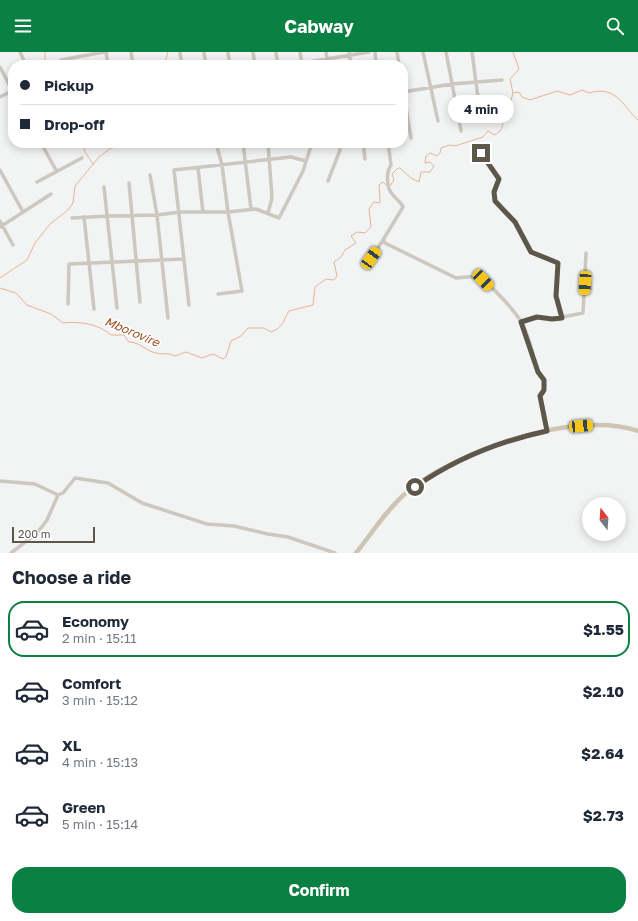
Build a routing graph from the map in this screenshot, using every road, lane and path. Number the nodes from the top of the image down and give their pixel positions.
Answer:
1 (105, 52) edge
2 (326, 52) edge
3 (369, 52) edge
4 (423, 52) edge
5 (446, 52) edge
6 (472, 52) edge
7 (350, 54) edge
8 (327, 58) junction
9 (61, 60) dead end
10 (319, 60) edge
11 (0, 67) edge
12 (502, 80) dead end
13 (8, 82) edge
14 (476, 82) junction
15 (452, 84) junction
16 (431, 88) junction
17 (408, 90) edge
18 (480, 113) dead end
19 (408, 120) edge
20 (438, 121) dead end
21 (461, 131) dead end
22 (411, 138) dead end
23 (44, 148) edge
24 (217, 148) edge
25 (244, 148) edge
26 (269, 148) edge
27 (310, 148) edge
28 (340, 148) edge
29 (364, 148) edge
30 (389, 148) edge
31 (481, 153) dead end
32 (82, 158) dead end
33 (365, 159) dead end
34 (270, 160) junction
35 (306, 161) junction
36 (246, 163) junction
37 (222, 165) junction
38 (198, 168) junction
39 (0, 170) edge
40 (56, 170) junction
41 (150, 175) dead end
42 (328, 181) dead end
43 (37, 182) dead end
44 (129, 184) dead end
45 (104, 187) dead end
46 (51, 194) dead end
47 (251, 209) junction
48 (24, 212) junction
49 (180, 212) junction
50 (203, 212) junction
51 (228, 212) junction
52 (268, 213) junction
53 (157, 215) junction
54 (108, 216) junction
55 (132, 216) junction
56 (84, 217) junction
57 (72, 218) dead end
58 (0, 221) edge
59 (1, 227) edge
60 (383, 240) junction
61 (13, 245) dead end
62 (586, 253) dead end
63 (184, 259) junction
64 (162, 260) junction
65 (137, 261) junction
66 (113, 262) junction
67 (89, 264) junction
68 (366, 266) dead end
69 (218, 294) dead end
70 (140, 302) dead end
71 (68, 304) dead end
72 (189, 305) dead end
73 (117, 308) dead end
74 (94, 309) dead end
75 (168, 318) dead end
76 (562, 318) junction
77 (521, 322) junction
78 (547, 431) junction
79 (638, 431) edge
80 (0, 481) edge
81 (58, 495) junction
82 (12, 553) edge
83 (335, 553) edge
84 (356, 553) edge

1 - 9 street
2 - 8 street
3 - 7 street
4 - 16 street
5 - 15 street
6 - 14 street
7 - 8 street
8 - 10 street
11 - 13 street
12 - 14 street
14 - 15 street
14 - 18 street
15 - 16 street
15 - 21 street
16 - 17 street
16 - 20 street
19 - 22 street
23 - 40 street
24 - 37 street
25 - 36 street
26 - 34 street
27 - 35 street
28 - 42 street
29 - 33 street
30 - 60 street
31 - 76 street
32 - 40 street
34 - 35 street
34 - 36 street
34 - 52 street
35 - 52 street
36 - 37 street
36 - 47 street
37 - 38 street
37 - 51 street
38 - 49 street
38 - 50 street
39 - 48 street
40 - 43 street
41 - 53 street
44 - 55 street
45 - 54 street
46 - 48 street
47 - 51 street
47 - 52 street
48 - 59 street
49 - 50 street
49 - 53 street
49 - 63 street
50 - 51 street
51 - 69 street
53 - 55 street
53 - 64 street
54 - 55 street
54 - 56 street
54 - 66 street
55 - 65 street
56 - 57 street
56 - 67 street
58 - 59 street
59 - 61 street
60 - 68 street
60 - 77 street
62 - 76 street
63 - 64 street
63 - 72 street
64 - 65 street
64 - 75 street
65 - 66 street
65 - 70 street
66 - 67 street
66 - 73 street
67 - 71 street
67 - 74 street
76 - 77 street
77 - 78 street
78 - 79 main road
78 - 84 main road
80 - 81 street
81 - 82 street
81 - 83 street

